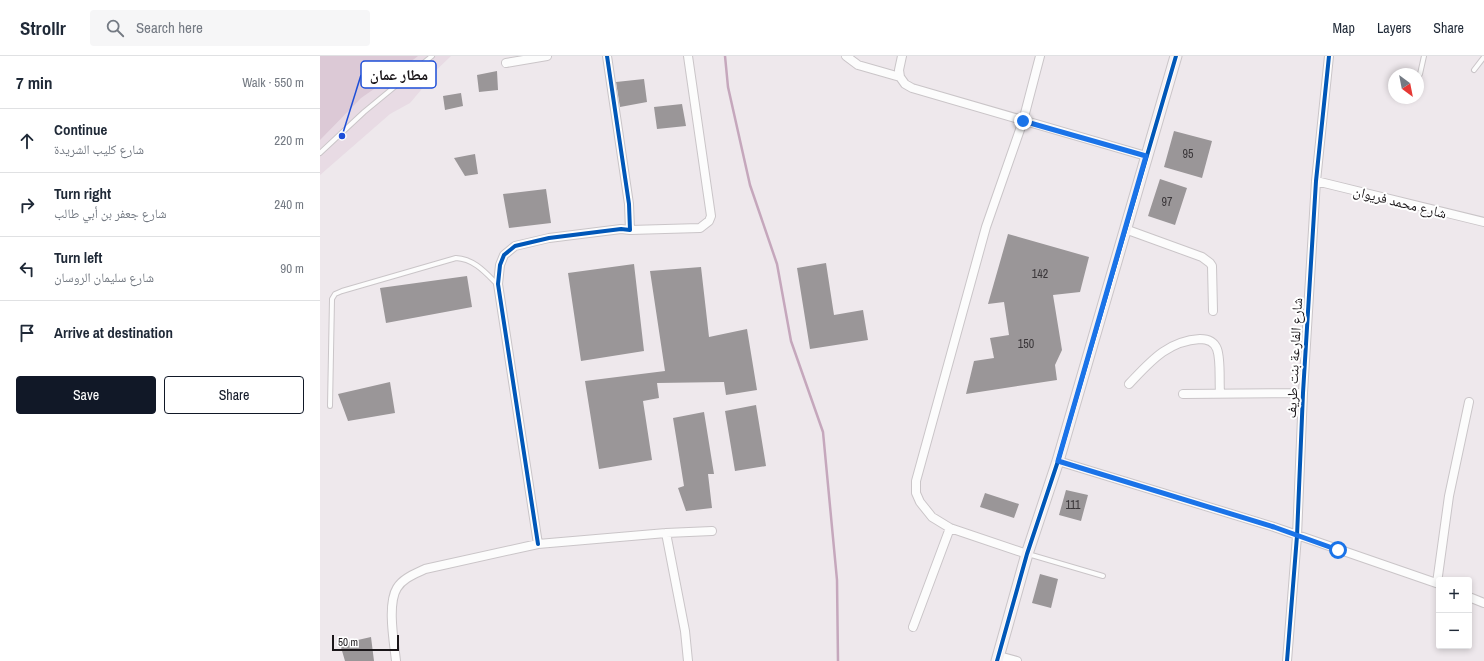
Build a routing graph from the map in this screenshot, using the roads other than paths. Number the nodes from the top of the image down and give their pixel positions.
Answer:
1 (432, 56) edge
2 (547, 56) edge
3 (607, 56) edge
4 (688, 56) edge
5 (846, 56) edge
6 (902, 56) edge
7 (1040, 56) edge
8 (1176, 56) edge
9 (1329, 56) edge
10 (1424, 56) edge
11 (1484, 57) edge
12 (506, 63) dead end
13 (1421, 68) edge
14 (1474, 70) dead end
15 (900, 77) junction
16 (1023, 121) junction
17 (320, 153) edge
18 (1146, 156) junction
19 (1316, 181) junction
20 (1484, 222) edge
21 (1125, 229) junction
22 (630, 230) junction
23 (498, 284) junction
24 (1214, 311) dead end
25 (1128, 384) dead end
26 (1220, 392) junction
27 (1303, 393) junction
28 (1183, 394) dead end
29 (1469, 402) dead end
30 (330, 406) dead end
31 (1058, 461) junction
32 (950, 528) junction
33 (712, 531) dead end
34 (666, 533) junction
35 (1297, 536) junction
36 (538, 544) junction
37 (1027, 554) junction
38 (1103, 576) dead end
39 (1439, 577) edge
40 (1436, 583) edge
41 (1472, 598) edge
42 (1484, 603) edge
43 (913, 627) dead end
44 (998, 659) edge
45 (396, 661) edge
46 (688, 661) edge
47 (1017, 661) edge
48 (1287, 661) edge

1 - 17 lane
2 - 12 street
3 - 22 street
4 - 22 street
5 - 15 street
6 - 15 street
7 - 16 street
8 - 18 street
9 - 19 street, شارع الفارعة بنت طريف
10 - 13 lane
11 - 14 lane
15 - 16 street
16 - 18 street
16 - 32 street
18 - 21 street
19 - 20 street, شارع محمد فريوان
19 - 27 street, شارع الفارعة بنت طريف
21 - 24 street
21 - 31 street
22 - 23 street
23 - 30 lane
23 - 36 street
25 - 26 street
26 - 27 street
26 - 28 street
27 - 35 street, شارع الفارعة بنت طريف
29 - 39 street
31 - 35 street
31 - 37 street
32 - 37 street
32 - 43 street
33 - 34 street
34 - 36 street
34 - 46 street
35 - 40 street
35 - 48 street, شارع الفارعة بنت طريف
36 - 45 street
37 - 38 lane
37 - 44 street
41 - 42 street
44 - 47 street

